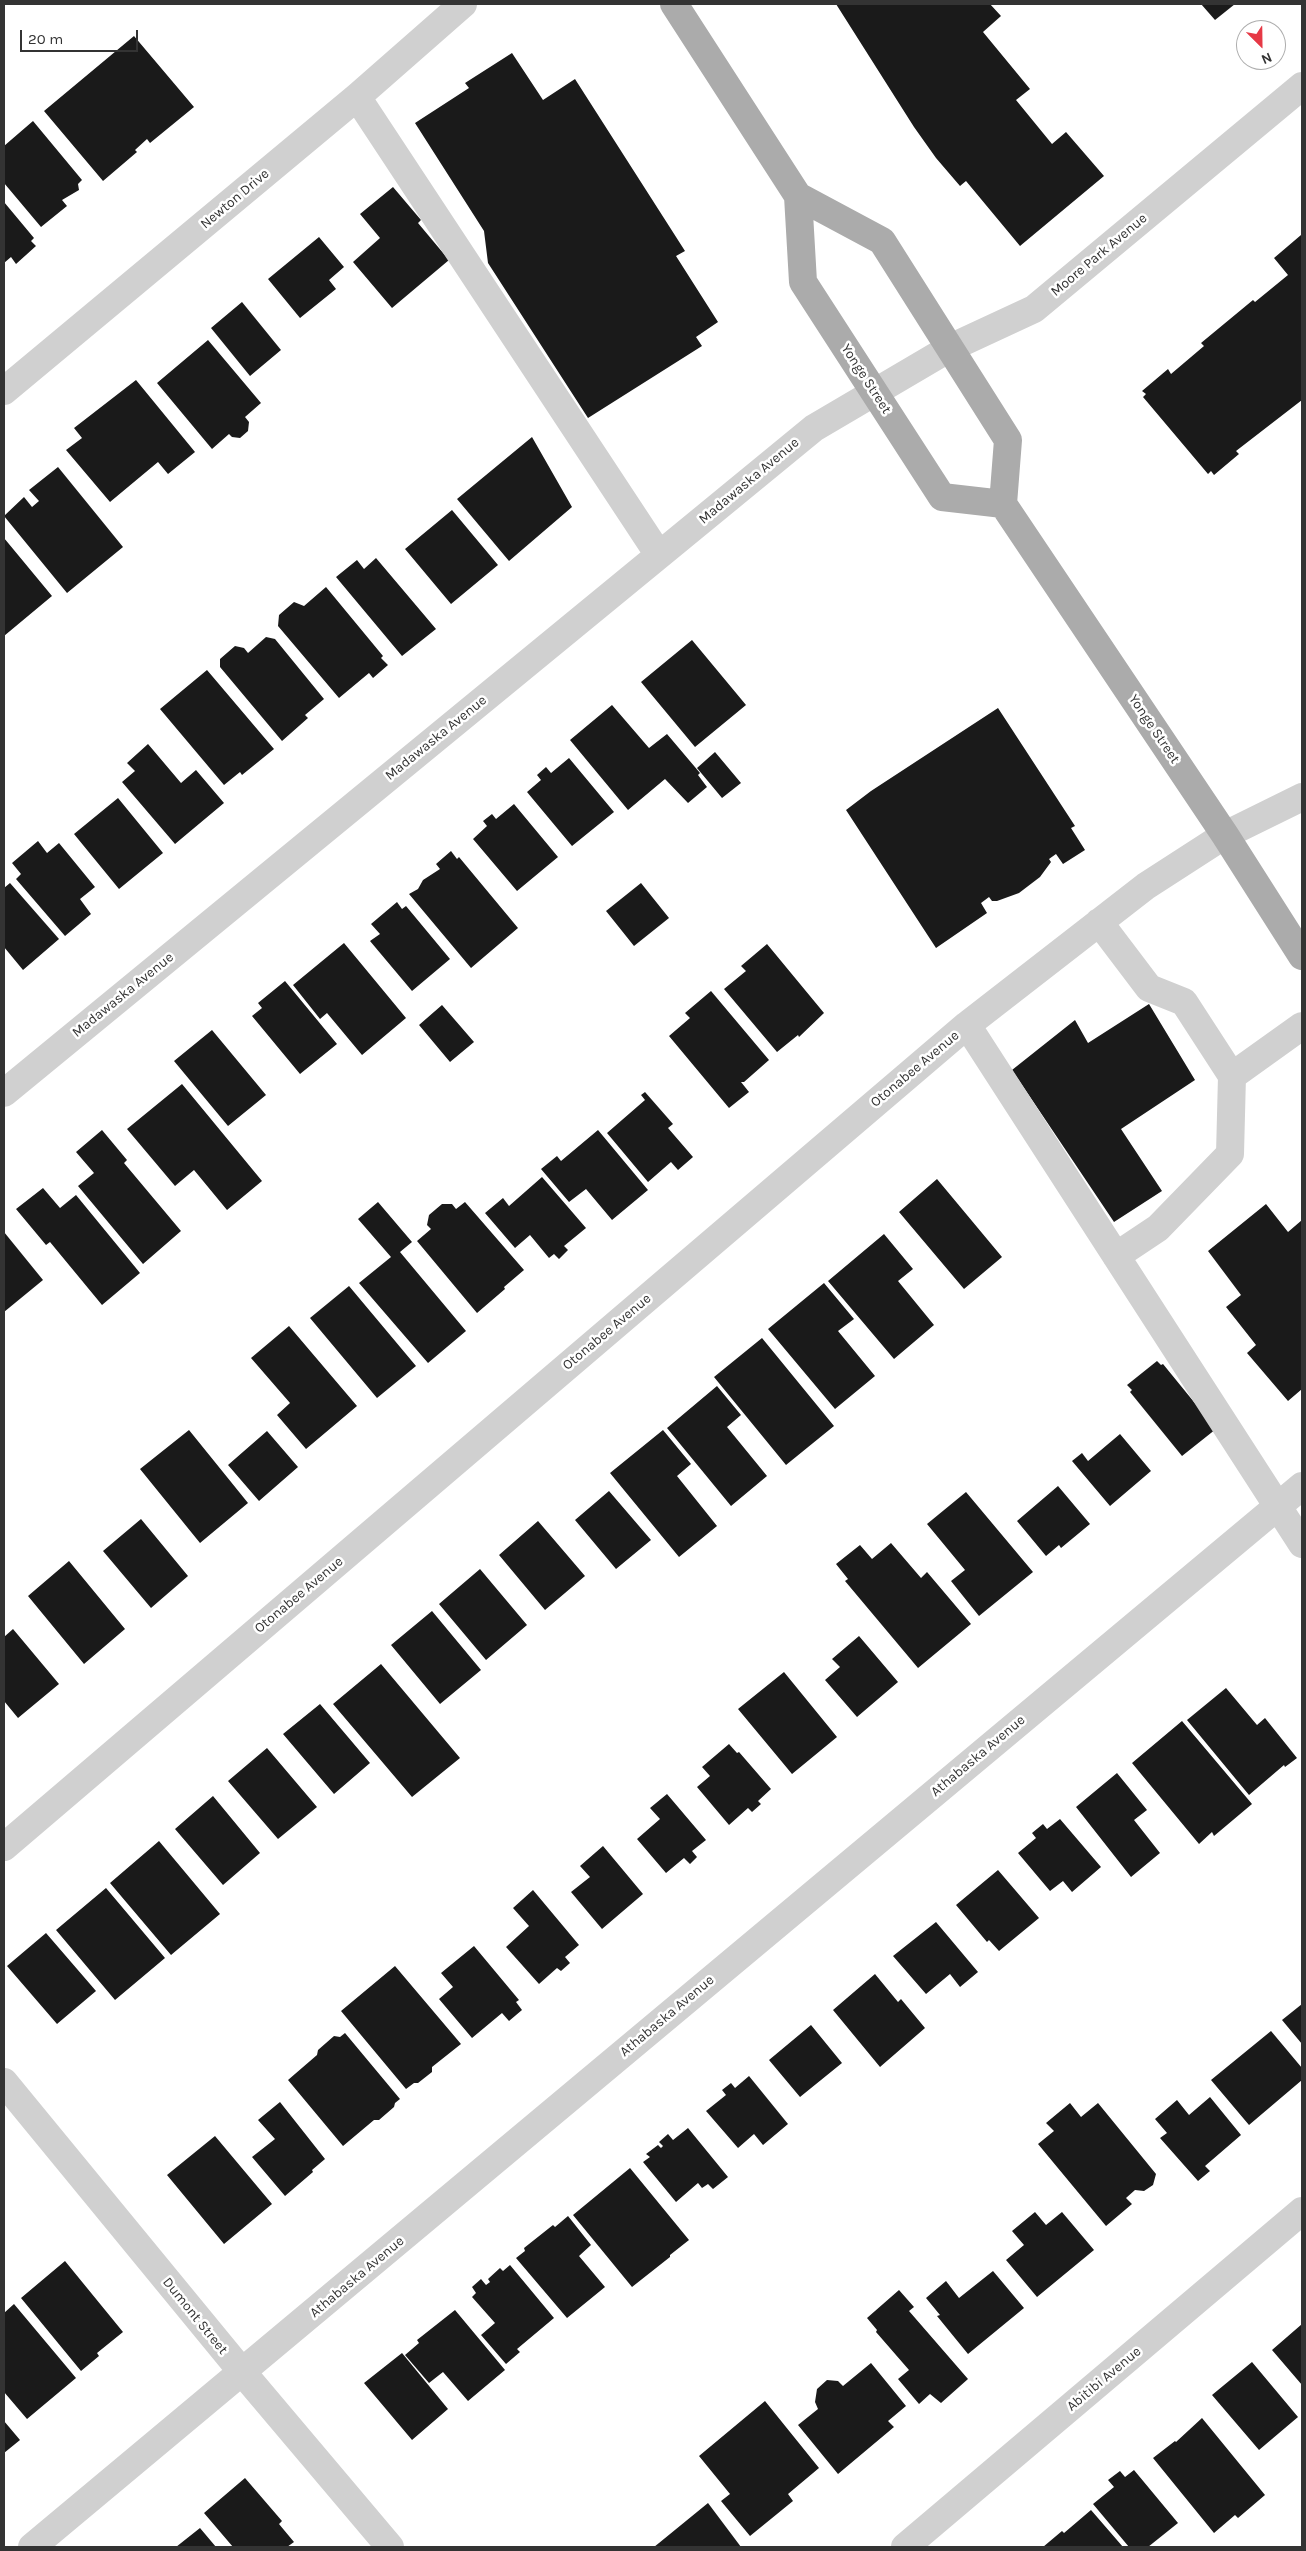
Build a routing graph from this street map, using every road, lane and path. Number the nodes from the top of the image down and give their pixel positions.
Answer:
1 (464, 4) edge
2 (674, 4) edge
3 (1302, 86) edge
4 (357, 97) junction
5 (798, 196) junction
6 (950, 348) junction
7 (4, 391) edge
8 (874, 391) junction
9 (1003, 504) junction
10 (659, 555) junction
11 (1302, 797) edge
12 (1225, 835) junction
13 (1099, 922) junction
14 (1302, 956) edge
15 (967, 1025) junction
16 (1302, 1026) edge
17 (1232, 1076) junction
18 (4, 1093) edge
19 (1116, 1256) junction
20 (1302, 1486) edge
21 (1276, 1505) junction
22 (1302, 1544) edge
23 (4, 1847) edge
24 (4, 2082) edge
25 (1302, 2211) edge
26 (242, 2373) junction
27 (32, 2547) edge
28 (390, 2547) edge
29 (905, 2547) edge

1 - 4 street, Newton Drive
2 - 5 main road, Yonge Street
3 - 6 street, Moore Park Avenue
4 - 7 street, Newton Drive
4 - 10 street
5 - 6 main road, Yonge Street
5 - 8 main road, Yonge Street
6 - 8 street, Moore Park Avenue
6 - 9 main road, Yonge Street
8 - 9 main road, Yonge Street
8 - 10 street, Madawaska Avenue
9 - 12 main road, Yonge Street
10 - 18 street, Madawaska Avenue
11 - 12 street, Otonabee Avenue
12 - 13 street, Otonabee Avenue
12 - 14 main road, Yonge Street
13 - 15 street, Otonabee Avenue
13 - 17 street
15 - 19 street
15 - 23 street, Otonabee Avenue
16 - 17 street
17 - 19 street
19 - 21 street
20 - 21 street, Athabaska Avenue
21 - 22 street
21 - 26 street, Athabaska Avenue
24 - 26 street, Dumont Street
25 - 29 street, Abitibi Avenue
26 - 27 street, Athabaska Avenue
26 - 28 street, Dumont Street

